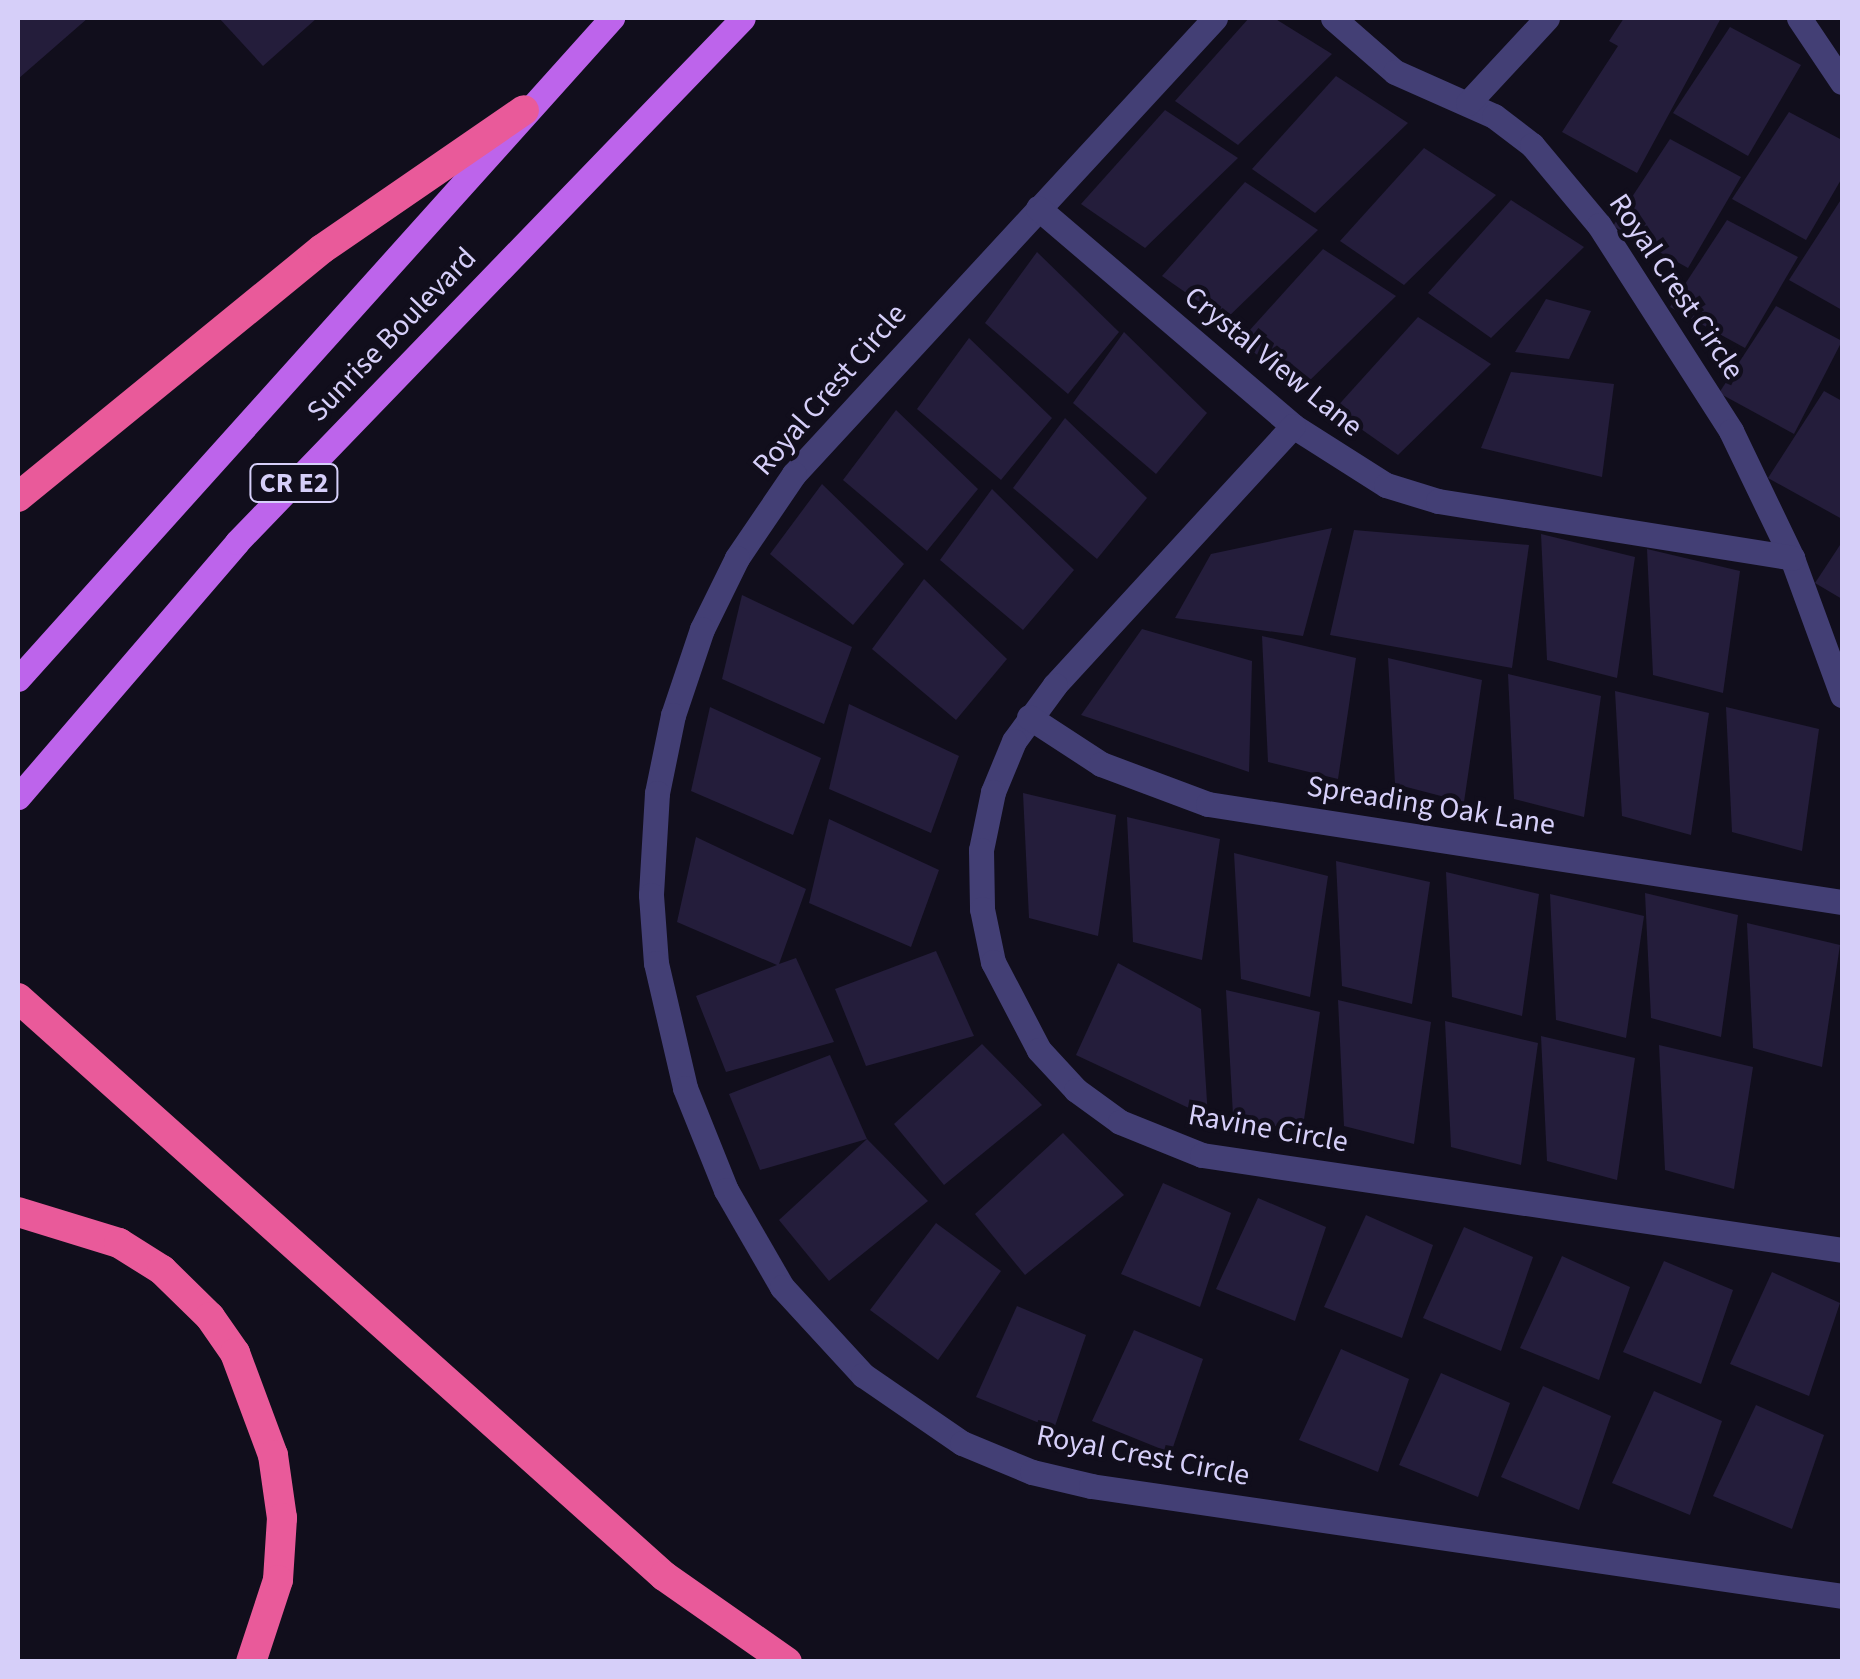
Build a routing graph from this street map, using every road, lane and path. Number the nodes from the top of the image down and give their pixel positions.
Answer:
1 (612, 18) edge
2 (743, 18) edge
3 (1215, 18) edge
4 (1333, 18) edge
5 (1547, 18) edge
6 (1799, 18) edge
7 (1842, 82) edge
8 (1468, 103) junction
9 (524, 110) junction
10 (1038, 208) junction
11 (1293, 426) junction
12 (18, 496) edge
13 (1792, 558) junction
14 (18, 680) edge
15 (1842, 695) edge
16 (1030, 717) junction
17 (18, 797) edge
18 (1842, 902) edge
19 (18, 998) edge
20 (18, 1212) edge
21 (1842, 1250) edge
22 (1842, 1596) edge
23 (251, 1662) edge
24 (787, 1662) edge

1 - 9 main road, Sunrise Boulevard / CR E2
2 - 17 main road, Sunrise Boulevard / CR E2
3 - 10 street, Royal Crest Circle
4 - 8 street, Royal Crest Circle
5 - 8 street
6 - 7 street
8 - 13 street, Royal Crest Circle
9 - 12 highway
9 - 14 main road, Sunrise Boulevard / CR E2
10 - 11 street, Crystal View Lane
10 - 22 street, Royal Crest Circle
11 - 13 street, Crystal View Lane
11 - 16 street, Ravine Circle
13 - 15 street, Royal Crest Circle
16 - 18 street, Spreading Oak Lane
16 - 21 street, Ravine Circle
19 - 24 highway
20 - 23 highway

